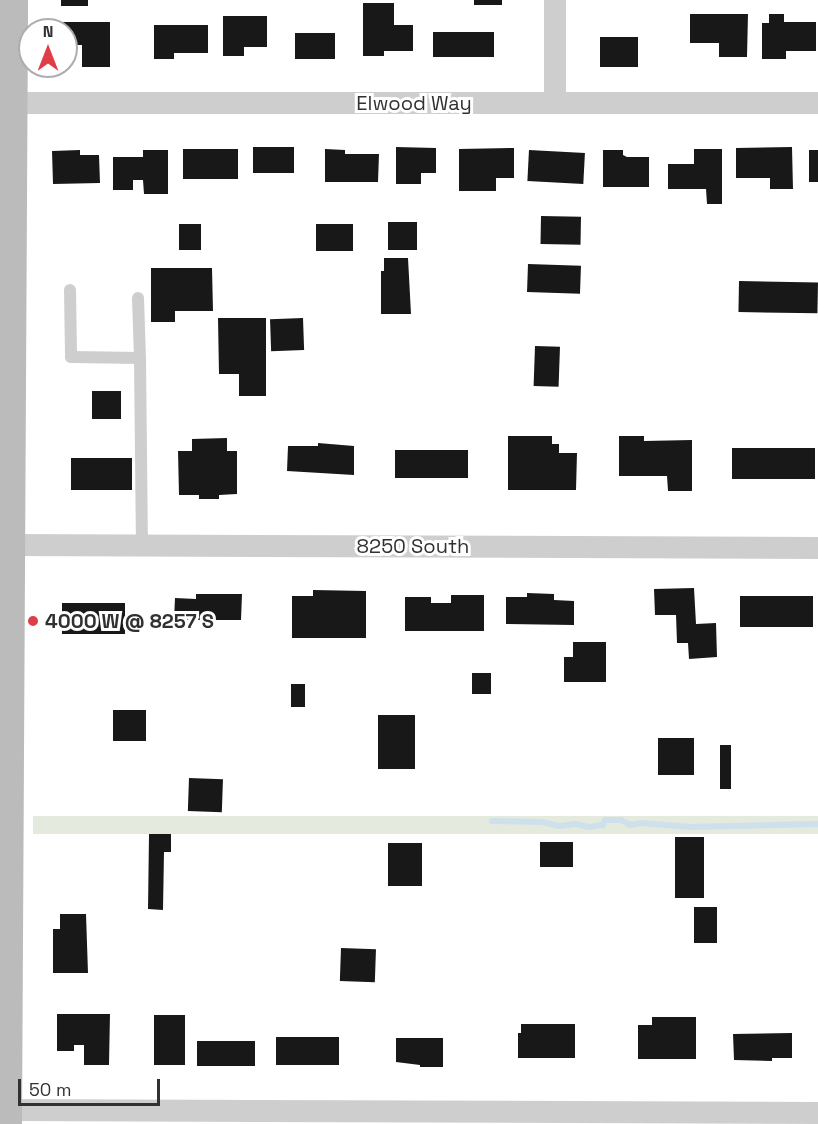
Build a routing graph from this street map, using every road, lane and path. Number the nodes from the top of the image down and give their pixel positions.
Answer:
1 (11, 0) edge
2 (555, 0) edge
3 (11, 103) junction
4 (555, 103) junction
5 (818, 103) edge
6 (70, 290) dead end
7 (138, 298) dead end
8 (140, 358) junction
9 (4, 545) edge
10 (141, 545) junction
11 (818, 548) edge
12 (3, 789) edge
13 (818, 1113) edge
14 (5, 1117) edge

1 - 3 main road
2 - 4 street
3 - 4 street, Elwood Way
3 - 9 main road
4 - 5 street, Elwood Way
6 - 8 lane
7 - 8 lane
8 - 10 lane
9 - 10 street, 8250 South
9 - 12 main road
10 - 11 street, 8250 South
12 - 14 main road
13 - 14 street

